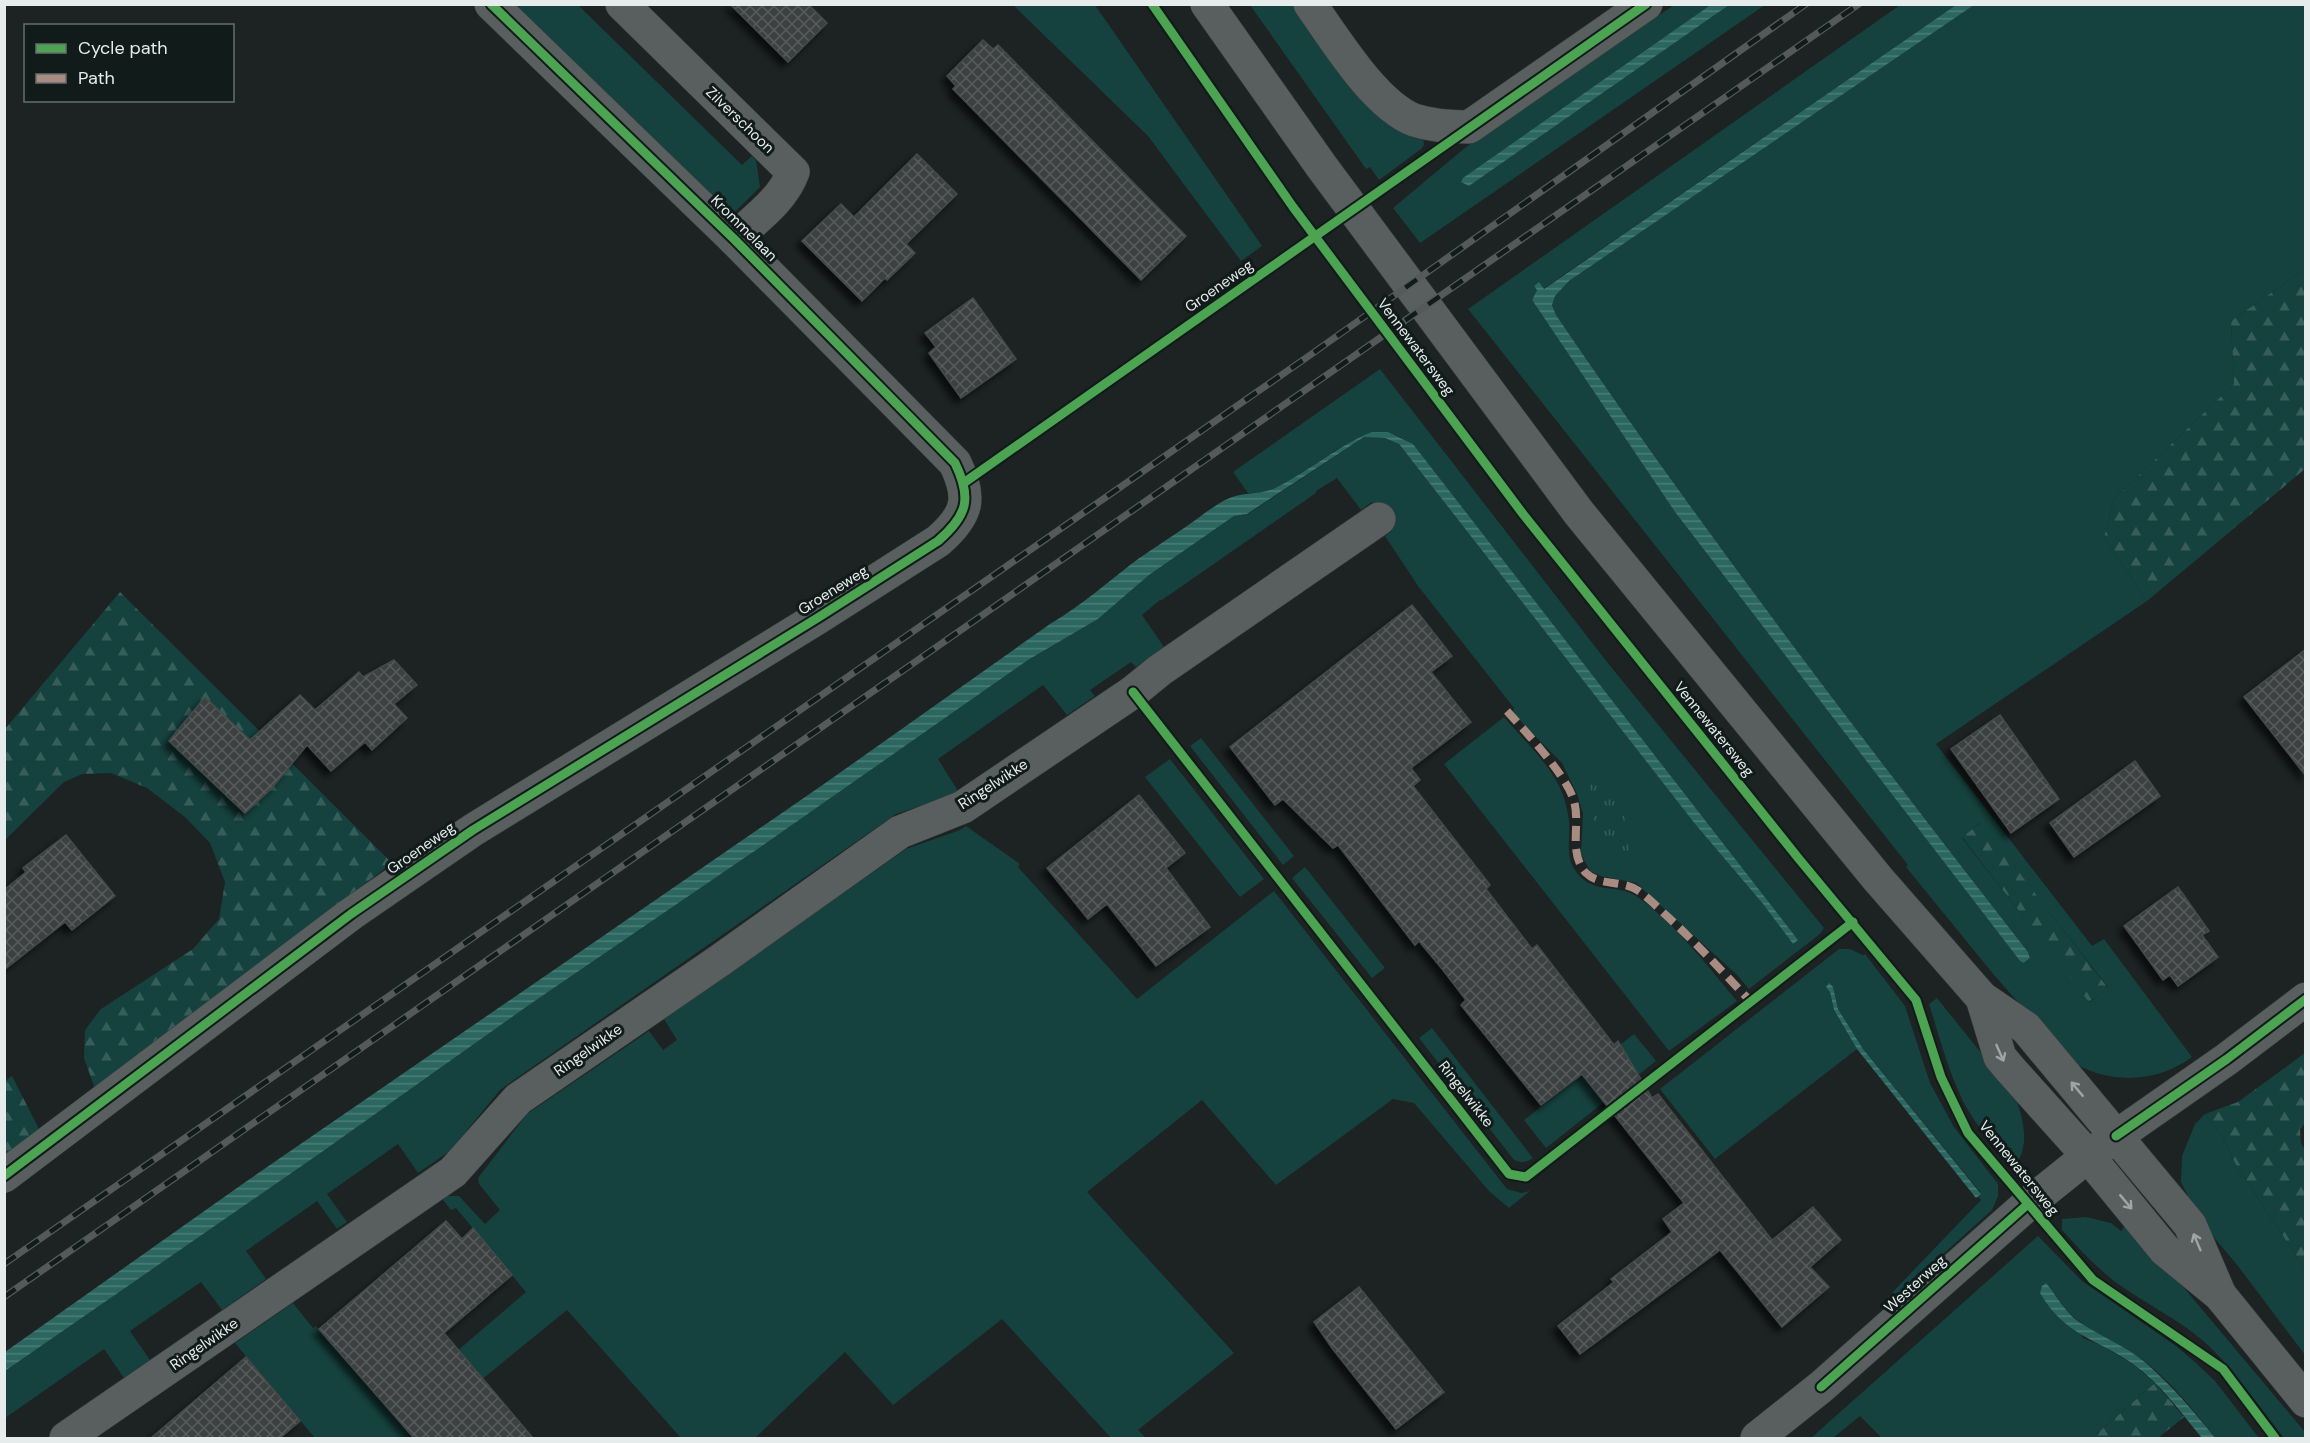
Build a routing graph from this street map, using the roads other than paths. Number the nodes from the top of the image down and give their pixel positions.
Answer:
1 (491, 4) edge
2 (622, 4) edge
3 (1207, 4) edge
4 (1310, 4) edge
5 (1646, 4) edge
6 (734, 238) junction
7 (965, 482) joint
8 (1379, 519) dead end
9 (1982, 998) junction
10 (2306, 999) edge
11 (2116, 1136) junction
12 (2088, 1156) junction
13 (4, 1176) edge
14 (2220, 1295) junction
15 (2306, 1401) edge
16 (66, 1438) edge
17 (1757, 1438) edge

1 - 6 street, Krommelaan
2 - 6 street, Zilverschoon
3 - 9 street, Vennewatersweg
4 - 5 street
6 - 7 street, Krommelaan
7 - 13 street, Groeneweg
8 - 16 street, Ringelwikke
11 -> 9 street, Vennewatersweg
9 -> 12 street, Vennewatersweg
10 - 11 street, Westerweg
11 - 12 street, Westerweg
14 -> 11 street, Vennewatersweg
12 -> 14 street, Vennewatersweg
12 - 17 street, Westerweg
14 - 15 street, Vennewatersweg

